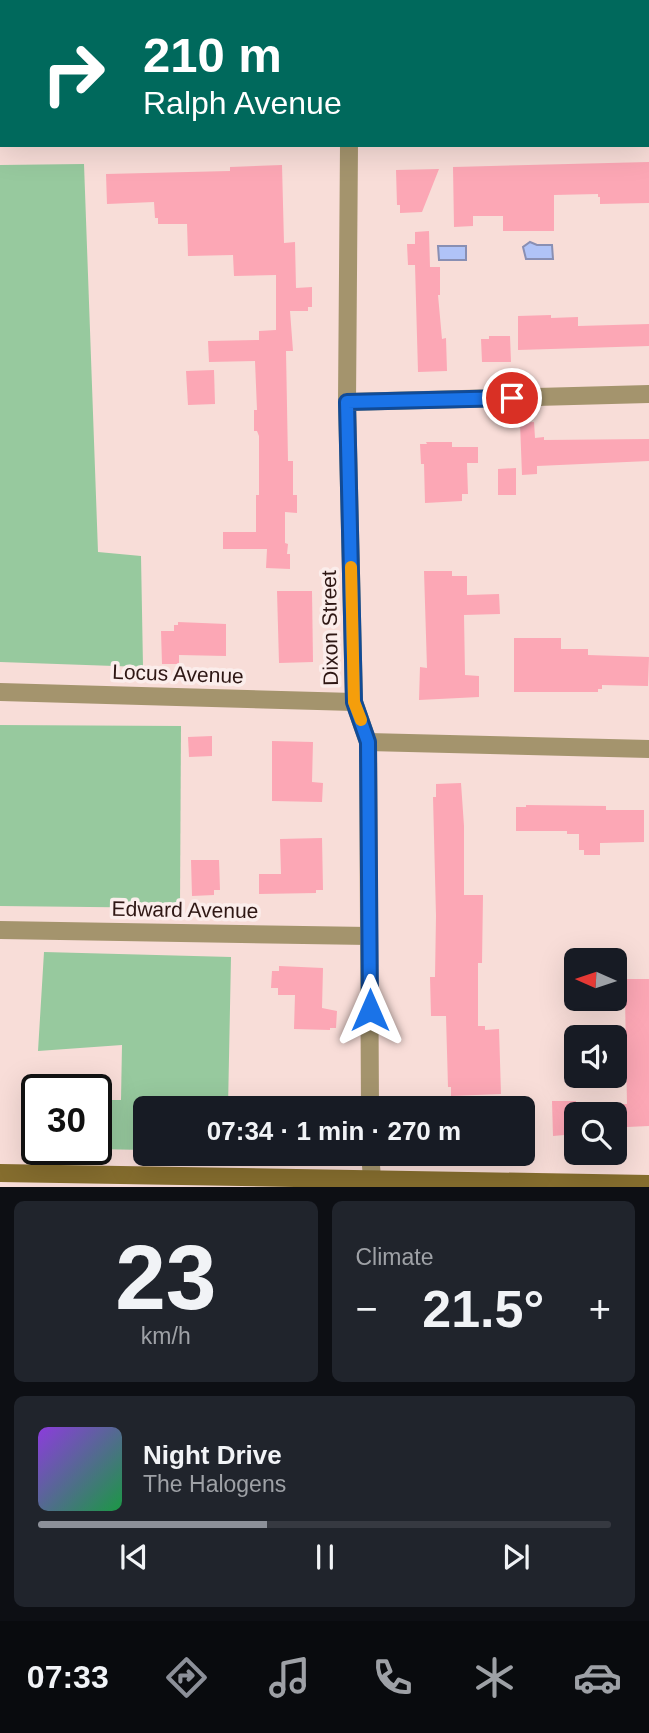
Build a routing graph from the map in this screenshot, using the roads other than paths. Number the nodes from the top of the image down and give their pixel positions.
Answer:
1 (349, 147) edge
2 (649, 394) edge
3 (347, 402) junction
4 (0, 692) edge
5 (354, 702) junction
6 (368, 742) junction
7 (649, 749) edge
8 (0, 930) edge
9 (369, 936) junction
10 (370, 1096) edge
11 (371, 1166) edge
12 (0, 1173) edge
13 (372, 1178) junction
14 (278, 1182) edge
15 (406, 1183) edge
16 (448, 1183) edge
17 (649, 1184) edge
18 (599, 1185) edge

1 - 3 street, Dixon Street
2 - 3 street
3 - 5 street, Dixon Street
4 - 5 street, Locus Avenue
5 - 6 street, Dixon Street
6 - 7 street
6 - 9 street, Dixon Street
8 - 9 street, Edward Avenue
9 - 10 street, Dixon Street
11 - 13 street
12 - 14 main road
13 - 14 main road
13 - 15 main road
15 - 16 main road
16 - 18 main road
17 - 18 main road

